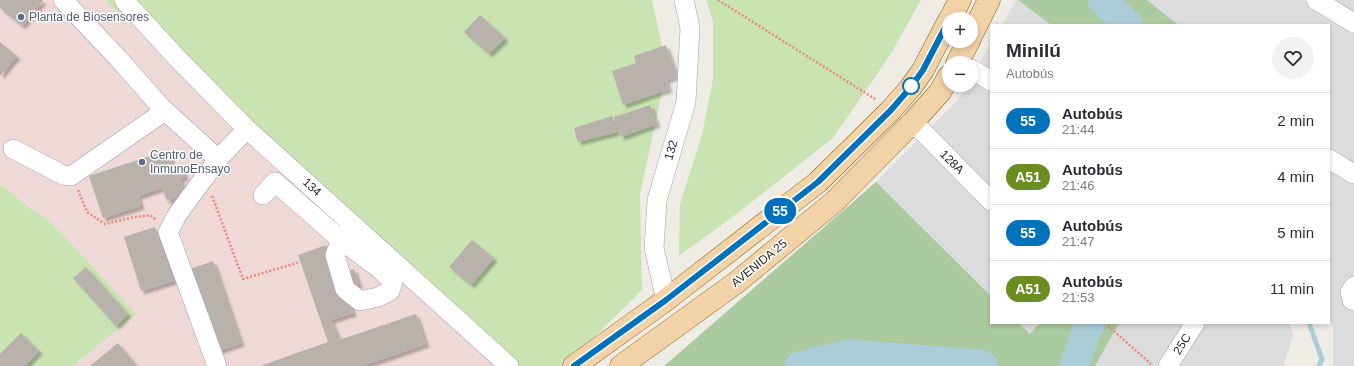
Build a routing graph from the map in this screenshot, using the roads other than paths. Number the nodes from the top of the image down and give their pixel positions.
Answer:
1 (63, 0) edge
2 (124, 0) edge
3 (684, 0) edge
4 (960, 0) edge
5 (989, 0) edge
6 (1316, 0) edge
7 (953, 12) edge
8 (978, 22) edge
9 (1354, 23) edge
10 (942, 33) edge
11 (978, 75) edge
12 (990, 81) edge
13 (942, 89) edge
14 (165, 111) junction
15 (913, 122) junction
16 (247, 129) junction
17 (13, 149) dead end
18 (218, 159) junction
19 (1330, 160) edge
20 (1354, 174) edge
21 (263, 195) dead end
22 (990, 200) edge
23 (355, 226) junction
24 (666, 300) junction
25 (1194, 324) edge
26 (626, 363) edge
27 (217, 366) edge
28 (509, 366) edge
29 (574, 366) edge
30 (1168, 366) edge

1 - 14 street
2 - 16 street, 134
3 - 24 street, 132
4 - 7 main road
5 - 8 main road
6 - 9 street
10 - 24 main road
11 - 12 street
13 - 15 main road, AVENIDA 25
14 - 17 street
14 - 18 street
15 - 22 street, 128A
15 - 26 main road, AVENIDA 25
16 - 18 street
16 - 23 street, 134
18 - 27 street
19 - 20 street
21 - 23 street
23 - 28 street, 134
24 - 29 main road
25 - 30 street, 25C

